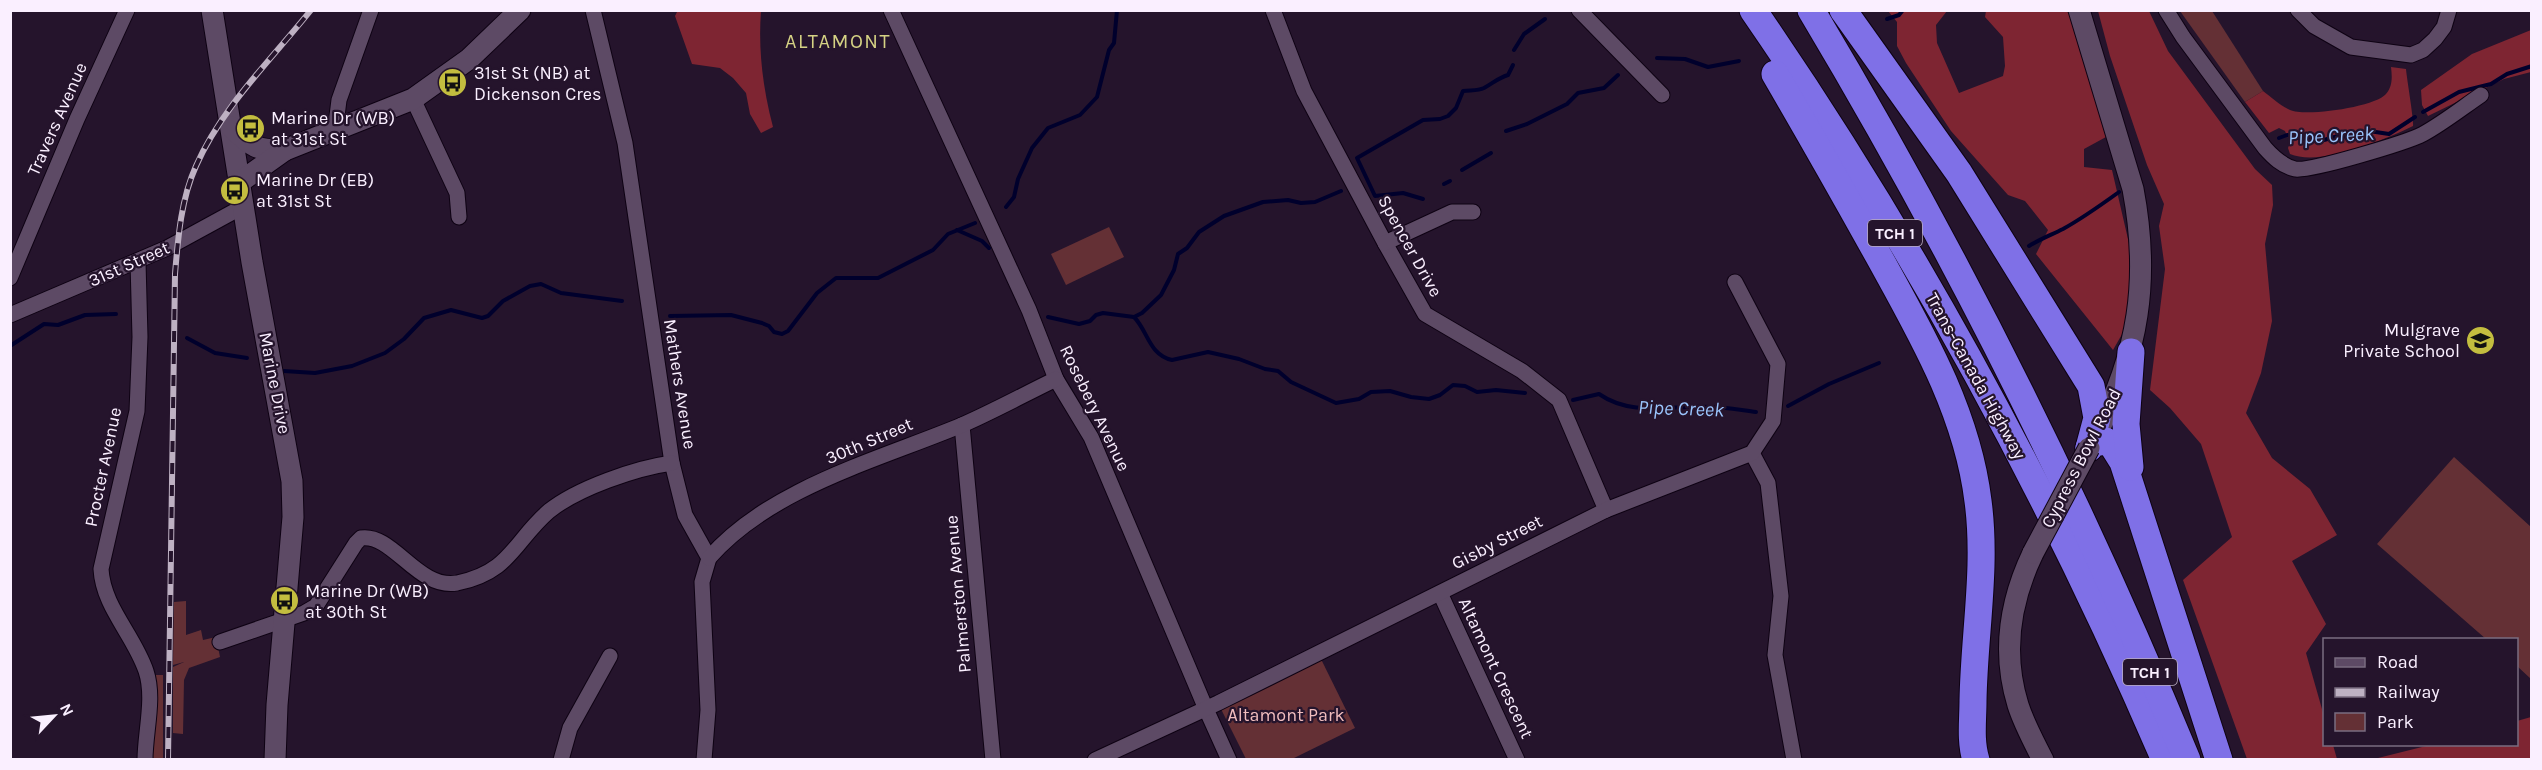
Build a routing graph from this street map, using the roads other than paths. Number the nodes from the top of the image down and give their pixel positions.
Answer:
1 (127, 10) edge
2 (212, 10) edge
3 (371, 10) edge
4 (520, 10) edge
5 (593, 10) edge
6 (891, 10) edge
7 (1273, 10) edge
8 (1579, 10) edge
9 (1738, 10) edge
10 (1753, 10) edge
11 (1811, 10) edge
12 (1844, 10) edge
13 (2079, 10) edge
14 (2166, 10) edge
15 (2298, 10) edge
16 (2449, 10) edge
17 (1662, 95) dead end
18 (2481, 95) dead end
19 (413, 99) junction
20 (231, 127) junction
21 (335, 132) junction
22 (285, 150) junction
23 (240, 182) junction
24 (244, 206) junction
25 (1473, 212) dead end
26 (459, 217) dead end
27 (1385, 243) junction
28 (138, 262) junction
29 (10, 278) edge
30 (1736, 282) dead end
31 (11, 315) edge
32 (2131, 352) junction
33 (2076, 358) junction
34 (1056, 379) junction
35 (962, 425) junction
36 (2089, 448) junction
37 (1752, 453) junction
38 (672, 463) junction
39 (2135, 501) junction
40 (1606, 510) junction
41 (709, 558) junction
42 (1440, 593) junction
43 (284, 620) junction
44 (220, 642) dead end
45 (610, 656) dead end
46 (1206, 709) junction
47 (145, 759) edge
48 (275, 759) edge
49 (561, 759) edge
50 (704, 759) edge
51 (993, 759) edge
52 (1095, 759) edge
53 (1229, 759) edge
54 (1517, 759) edge
55 (1794, 759) edge
56 (1976, 759) edge
57 (2043, 759) edge
58 (2165, 759) edge
59 (2187, 759) edge
60 (2219, 759) edge

1 - 29 street, Travers Avenue
2 - 20 street, Marine Drive
3 - 21 street
4 - 19 street
5 - 38 street, Mathers Avenue
6 - 34 street, Rosebery Avenue
7 - 27 street, Spencer Drive
8 - 17 street
9 - 56 highway
10 - 58 highway, Trans-Canada Highway / TCH 1
11 - 59 highway, Trans-Canada Highway / TCH 1
12 - 33 highway
13 - 32 street, Cypress Bowl Road
14 - 18 street
15 - 16 street
19 - 21 street
19 - 26 street
20 - 22 street
20 - 23 street, Marine Drive
21 - 22 street
22 - 23 street
23 - 24 street, Marine Drive
24 - 28 street, 31st Street
24 - 43 street, Marine Drive
25 - 27 street
27 - 40 street, Spencer Drive
28 - 31 street, 31st Street
28 - 47 street, Procter Avenue
30 - 37 street
32 - 33 highway
32 - 36 street, Cypress Bowl Road
32 - 39 highway
33 - 36 highway
34 - 35 street, 30th Street
34 - 46 street, Rosebery Avenue
35 - 41 street, 30th Street
35 - 51 street, Palmerston Avenue
36 - 39 highway
36 - 57 street, Cypress Bowl Road, bridge
37 - 40 street, Gisby Street
37 - 55 street
38 - 41 street, Mathers Avenue
38 - 43 street
39 - 60 highway
40 - 42 street, Gisby Street
41 - 50 street
42 - 46 street, Gisby Street
42 - 54 street, Altamont Crescent
43 - 44 street
43 - 48 street, Marine Drive
45 - 49 street
46 - 52 street, Gisby Street
46 - 53 street, Rosebery Avenue

